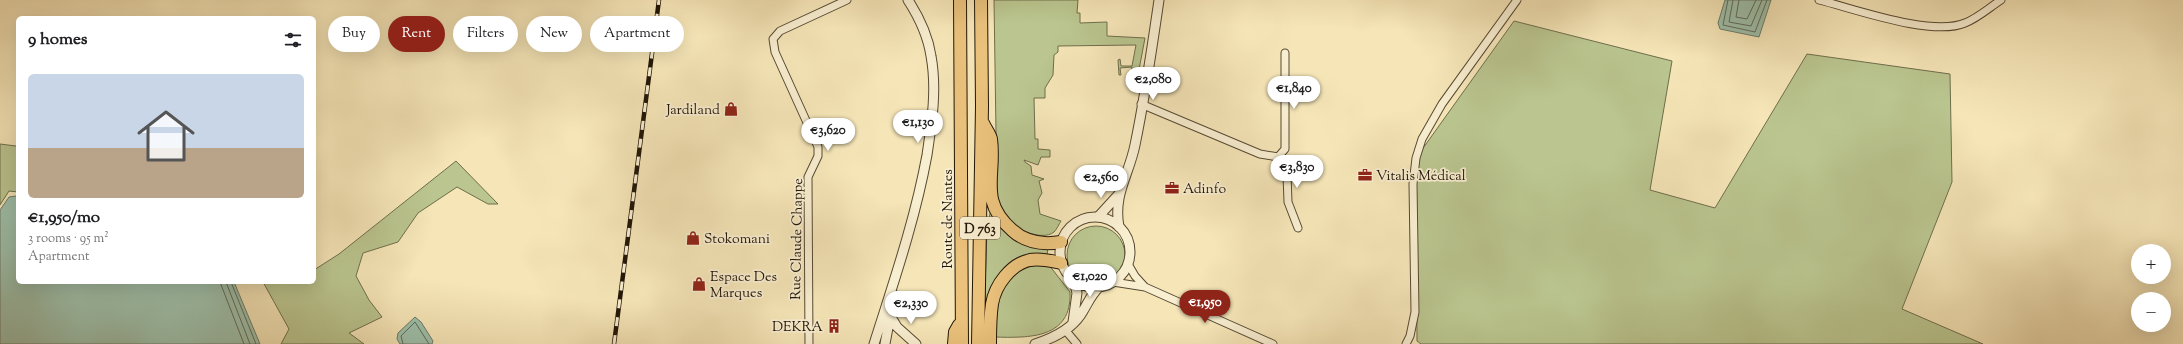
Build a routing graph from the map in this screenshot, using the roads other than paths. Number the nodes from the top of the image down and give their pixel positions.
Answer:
1 (846, 0) edge
2 (908, 0) edge
3 (960, 0) edge
4 (981, 0) edge
5 (1159, 0) edge
6 (1517, 0) edge
7 (1820, 0) edge
8 (2001, 0) edge
9 (1285, 53) dead end
10 (1141, 104) junction
11 (982, 121) junction
12 (1278, 157) junction
13 (1118, 194) junction
14 (1098, 217) junction
15 (1119, 227) junction
16 (1298, 228) dead end
17 (1061, 242) junction
18 (1061, 263) junction
19 (1128, 264) junction
20 (1074, 281) junction
21 (1113, 282) junction
22 (894, 286) junction
23 (1099, 287) junction
24 (1145, 287) junction
25 (891, 317) junction
26 (962, 319) junction
27 (1073, 322) junction
28 (1066, 331) junction
29 (809, 344) edge
30 (874, 344) edge
31 (885, 344) edge
32 (916, 344) edge
33 (954, 344) edge
34 (962, 344) edge
35 (978, 344) edge
36 (990, 344) edge
37 (1035, 344) edge
38 (1077, 344) edge
39 (1272, 344) edge
40 (1406, 344) edge

1 - 29 street, Rue Claude Chappe
2 - 22 street
3 - 26 highway, Route de Nantes / D 763
4 - 11 highway, D 763
5 - 10 street
6 - 40 street
7 - 8 street
9 - 12 street
10 - 12 street
10 - 13 street
11 - 17 highway
11 - 35 highway, D 763
12 - 16 street
13 - 14 street
13 - 15 street
14 - 15 street
14 - 17 street
15 - 19 street
17 - 18 street
18 - 20 street
18 - 36 highway
19 - 21 street
19 - 24 street
20 - 23 street
20 - 27 street
21 - 23 street
21 - 24 street
22 - 25 street
22 - 30 street
23 - 27 street
24 - 39 street
25 - 31 street
25 - 32 street
26 - 33 highway
26 - 34 highway, Route de Nantes / D 763
27 - 28 street
28 - 37 street
28 - 38 street

